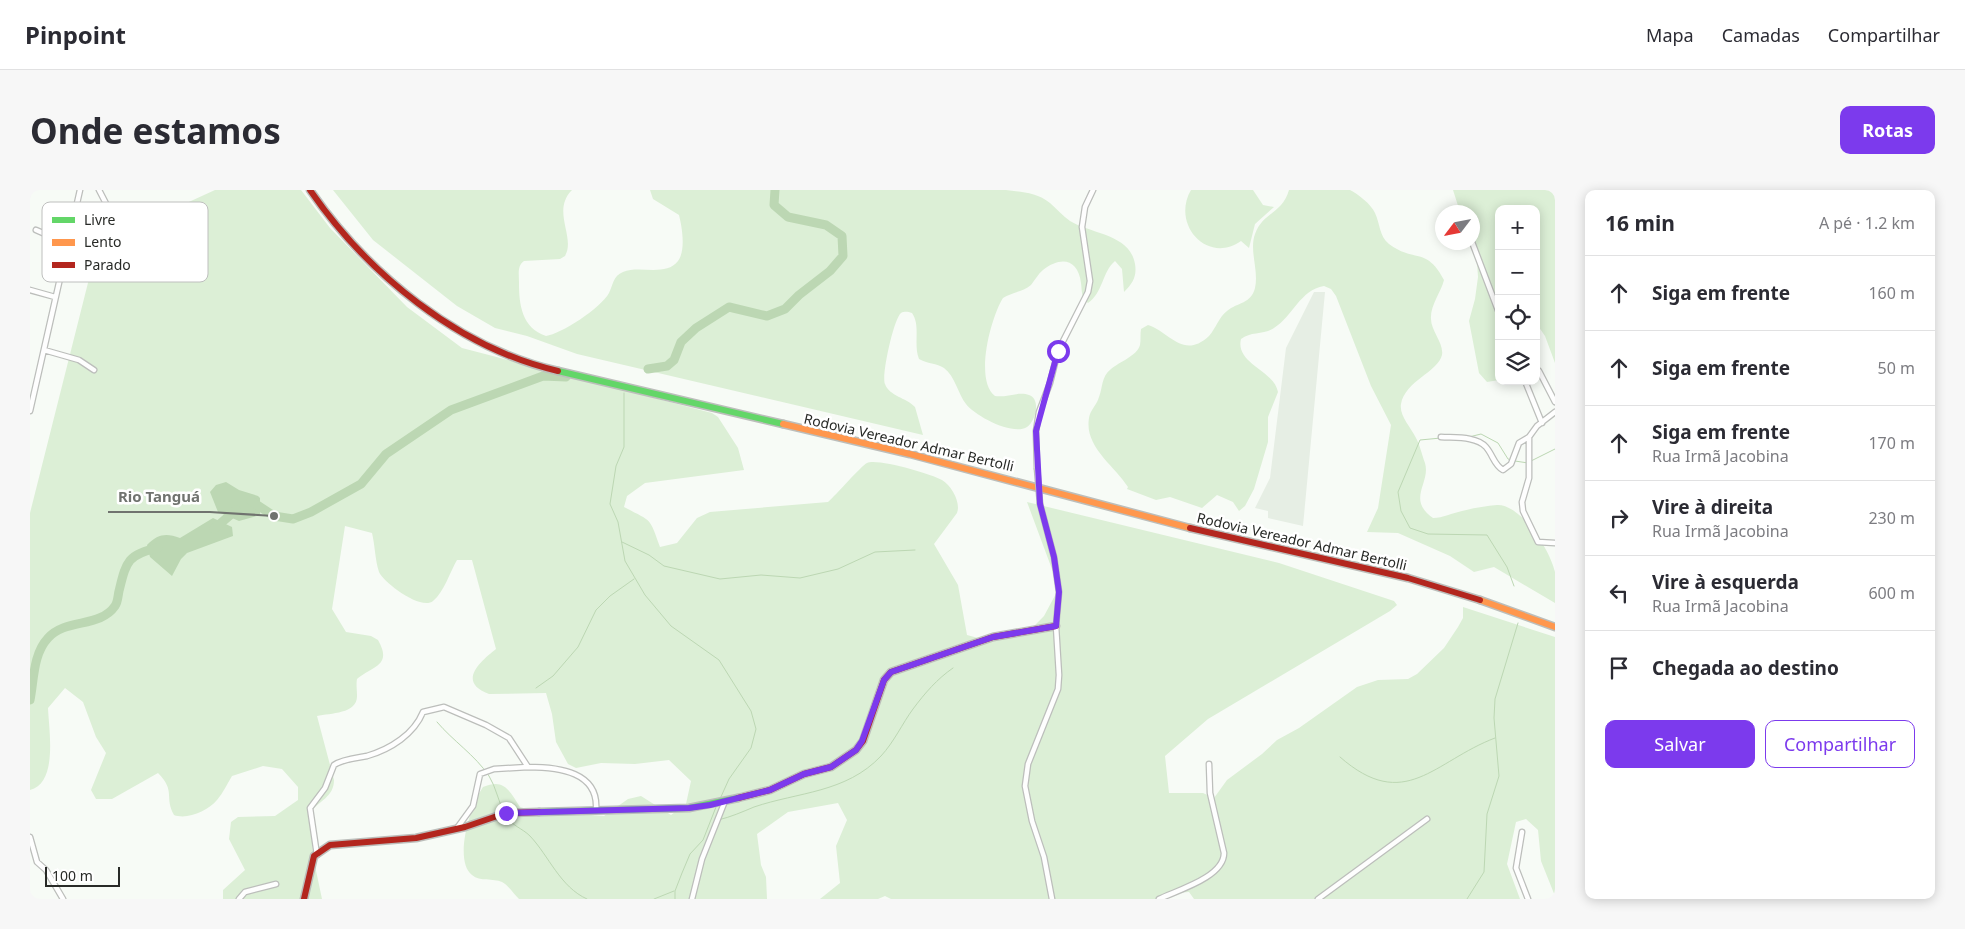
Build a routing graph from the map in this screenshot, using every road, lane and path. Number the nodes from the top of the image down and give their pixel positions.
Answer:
1 (99, 190) edge
2 (310, 190) edge
3 (1093, 190) edge
4 (105, 202) edge
5 (36, 230) dead end
6 (42, 233) edge
7 (1475, 250) edge
8 (59, 282) edge
9 (30, 290) edge
10 (55, 297) junction
11 (1495, 302) edge
12 (44, 350) junction
13 (94, 370) dead end
14 (1540, 373) edge
15 (1527, 385) edge
16 (1555, 402) edge
17 (30, 411) edge
18 (1555, 412) edge
19 (1542, 422) junction
20 (1441, 437) dead end
21 (1529, 437) junction
22 (1555, 543) edge
23 (1056, 626) junction
24 (1555, 627) edge
25 (1208, 764) dead end
26 (528, 767) junction
27 (725, 801) junction
28 (596, 810) junction
29 (1427, 819) dead end
30 (456, 829) junction
31 (1522, 832) dead end
32 (30, 837) edge
33 (317, 854) junction
34 (276, 884) dead end
35 (63, 899) edge
36 (240, 899) edge
37 (304, 899) edge
38 (692, 899) edge
39 (1052, 899) edge
40 (1159, 899) edge
41 (1318, 899) edge
42 (1528, 899) edge

1 - 4 street
2 - 24 main road, Rodovia Vereador Admar Bertolli
3 - 23 street, bridge
5 - 6 street
7 - 11 street
8 - 10 street
9 - 10 street
10 - 12 street
12 - 13 street
12 - 17 street
14 - 16 street
15 - 19 street
18 - 19 street
19 - 21 street
20 - 21 street
21 - 22 street
23 - 27 main road
23 - 39 street
25 - 40 street
26 - 28 street
26 - 30 street
26 - 33 street
27 - 28 main road
27 - 38 street
28 - 30 main road
29 - 41 street
30 - 33 main road
31 - 42 street
32 - 35 street
33 - 37 main road
34 - 36 street

